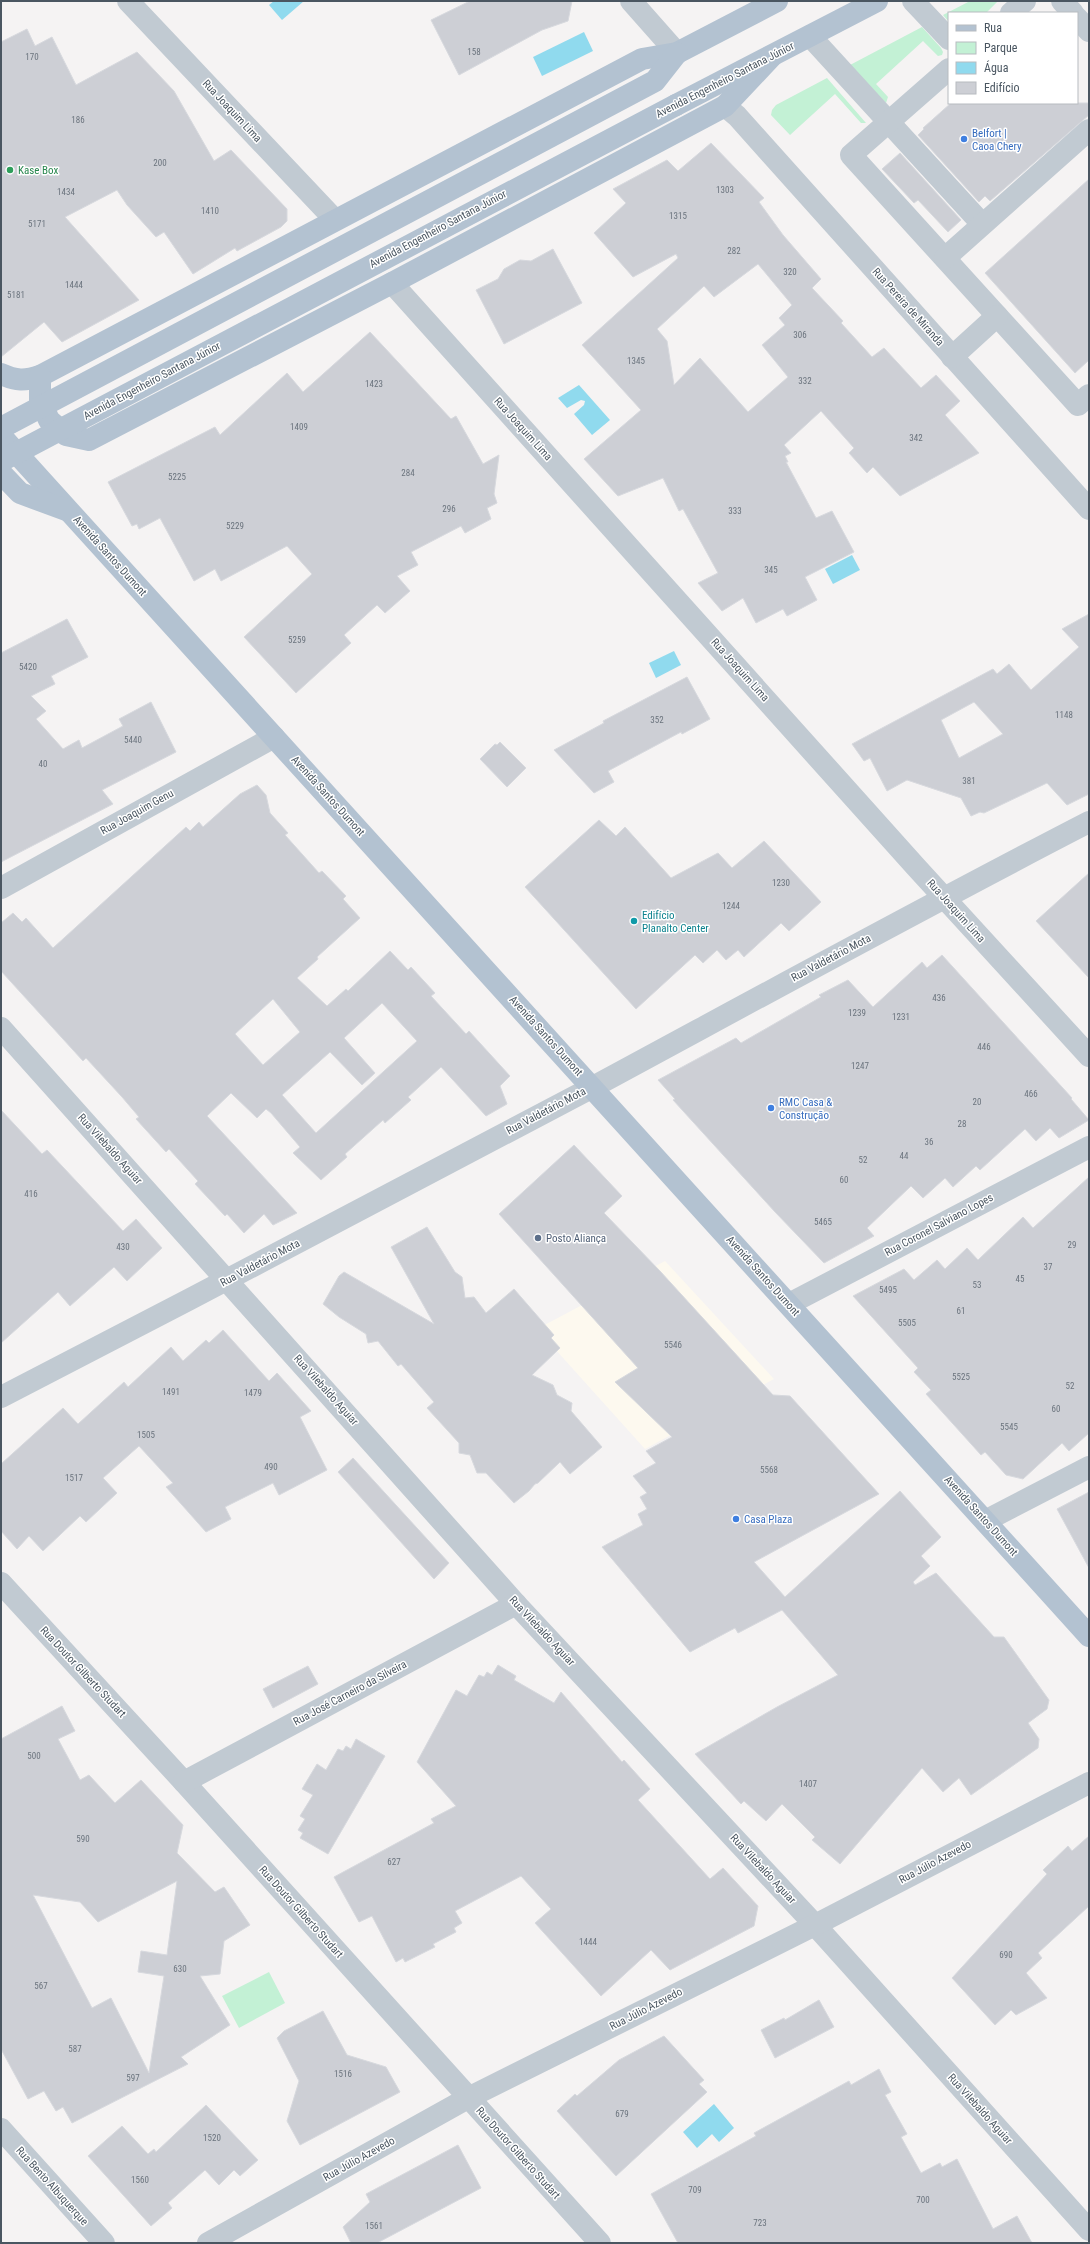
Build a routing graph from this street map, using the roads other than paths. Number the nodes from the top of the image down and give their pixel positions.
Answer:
1 (128, 1) edge
2 (631, 1) edge
3 (777, 1) edge
4 (877, 1) edge
5 (913, 1) edge
6 (1062, 1) edge
7 (1072, 12) edge
8 (1078, 19) edge
9 (1089, 31) edge
10 (810, 36) junction
11 (948, 38) edge
12 (677, 53) junction
13 (772, 56) junction
14 (948, 70) edge
15 (725, 106) junction
16 (888, 123) junction
17 (1089, 130) edge
18 (335, 220) junction
19 (982, 224) junction
20 (945, 258) junction
21 (392, 283) junction
22 (997, 316) junction
23 (952, 357) junction
24 (1, 374) edge
25 (40, 376) junction
26 (1089, 395) edge
27 (1, 428) edge
28 (1, 436) edge
29 (1, 461) edge
30 (1, 473) edge
31 (11, 494) edge
32 (1089, 509) edge
33 (69, 511) junction
34 (274, 737) junction
35 (1089, 822) edge
36 (1, 888) edge
37 (944, 897) junction
38 (1, 1028) edge
39 (1089, 1056) edge
40 (592, 1087) junction
41 (1089, 1147) edge
42 (228, 1280) junction
43 (789, 1304) junction
44 (1, 1397) edge
45 (1089, 1467) edge
46 (985, 1521) junction
47 (1, 1583) edge
48 (516, 1604) junction
49 (1089, 1636) edge
50 (184, 1782) junction
51 (1089, 1783) edge
52 (815, 1925) junction
53 (468, 2098) junction
54 (1, 2129) edge
55 (1089, 2230) edge
56 (104, 2243) edge
57 (208, 2243) edge
58 (600, 2243) edge

1 - 18 street, Rua Joaquim Lima
2 - 12 street
3 - 12 main road
4 - 10 main road, Avenida Engenheiro Santana Júnior
5 - 11 street
6 - 7 street
8 - 9 street
10 - 13 main road, Avenida Engenheiro Santana Júnior
10 - 16 street
12 - 18 main road
12 - 27 main road, bridge
13 - 15 main road
13 - 29 main road, Avenida Engenheiro Santana Júnior, bridge
14 - 16 street
15 - 21 main road
15 - 23 street, Rua Pereira de Miranda
16 - 19 street
16 - 20 street
17 - 19 street
18 - 25 main road
19 - 20 street
20 - 22 street
21 - 25 main road
21 - 37 street, Rua Joaquim Lima
22 - 23 street
22 - 26 street
23 - 32 street, Rua Pereira de Miranda
24 - 25 main road
28 - 33 main road, Avenida Santos Dumont
30 - 31 main road
31 - 33 main road
33 - 34 main road, Avenida Santos Dumont
34 - 36 street, Rua Joaquim Genu
34 - 40 main road, Avenida Santos Dumont
35 - 37 street, Rua Valdetário Mota
37 - 39 street, Rua Joaquim Lima
37 - 40 street, Rua Valdetário Mota
38 - 42 street, Rua Vilebaldo Aguiar
40 - 42 street, Rua Valdetário Mota
40 - 43 main road, Avenida Santos Dumont
41 - 43 street, Rua Coronel Salviano Lopes
42 - 44 street, Rua Valdetário Mota
42 - 48 street, Rua Vilebaldo Aguiar
43 - 46 main road, Avenida Santos Dumont
45 - 46 street
46 - 49 main road, Avenida Santos Dumont
47 - 50 street, Rua Doutor Gilberto Studart
48 - 50 street, Rua José Carneiro da Silveira
48 - 52 street, Rua Vilebaldo Aguiar
50 - 53 street, Rua Doutor Gilberto Studart
51 - 52 street, Rua Júlio Azevedo
52 - 53 street, Rua Júlio Azevedo
52 - 55 street, Rua Vilebaldo Aguiar
53 - 57 street, Rua Júlio Azevedo
53 - 58 street, Rua Doutor Gilberto Studart
54 - 56 street, Rua Bento Albuquerque

